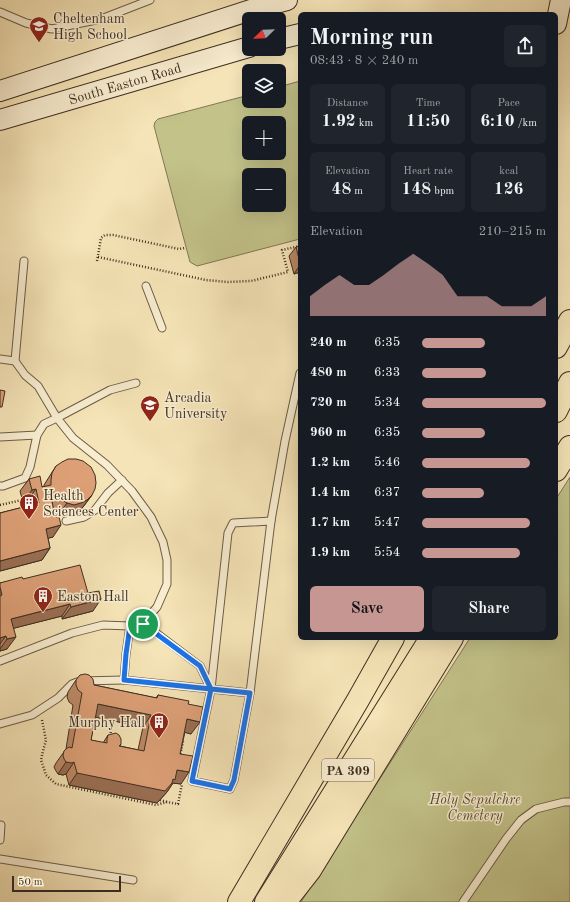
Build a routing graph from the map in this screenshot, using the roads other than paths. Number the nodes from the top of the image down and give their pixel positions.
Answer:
1 (150, 0) edge
2 (287, 0) edge
3 (561, 0) edge
4 (0, 12) edge
5 (558, 14) edge
6 (558, 29) edge
7 (570, 32) edge
8 (298, 34) edge
9 (286, 37) edge
10 (242, 49) edge
11 (0, 91) edge
12 (0, 120) edge
13 (24, 261) dead end
14 (146, 286) dead end
15 (570, 321) edge
16 (162, 328) dead end
17 (558, 343) edge
18 (0, 359) edge
19 (15, 361) junction
20 (136, 382) dead end
21 (298, 382) edge
22 (570, 383) edge
23 (558, 407) edge
24 (57, 418) junction
25 (37, 435) junction
26 (0, 437) edge
27 (570, 447) edge
28 (558, 467) edge
29 (122, 480) junction
30 (0, 486) edge
31 (66, 521) dead end
32 (271, 521) junction
33 (143, 624) junction
34 (130, 626) junction
35 (384, 640) edge
36 (392, 640) edge
37 (430, 640) edge
38 (451, 640) edge
39 (0, 662) edge
40 (124, 680) junction
41 (211, 689) junction
42 (250, 693) junction
43 (358, 700) junction
44 (0, 724) edge
45 (570, 802) edge
46 (0, 825) edge
47 (0, 840) edge
48 (0, 859) edge
49 (133, 880) dead end
50 (239, 902) edge
51 (266, 902) edge
52 (285, 902) edge
53 (462, 902) edge

1 - 4 lane
2 - 11 main road
3 - 5 main road
6 - 7 main road
8 - 9 main road
10 - 12 main road, South Easton Road
13 - 19 lane
14 - 16 lane
15 - 17 highway
18 - 19 lane
19 - 24 lane
20 - 24 lane
21 - 32 lane
22 - 23 highway
24 - 25 lane
24 - 29 lane
25 - 26 lane
25 - 30 lane
27 - 28 highway
29 - 31 lane
29 - 33 lane
32 - 41 lane
32 - 42 lane
33 - 34 lane
33 - 41 lane
34 - 39 lane
34 - 40 lane
35 - 43 highway
36 - 43 highway, PA 309
37 - 51 highway, PA 309
38 - 52 highway
40 - 41 lane
40 - 44 lane
41 - 42 lane
41 - 42 lane
43 - 50 highway, PA 309
45 - 53 lane
46 - 47 lane
48 - 49 lane

